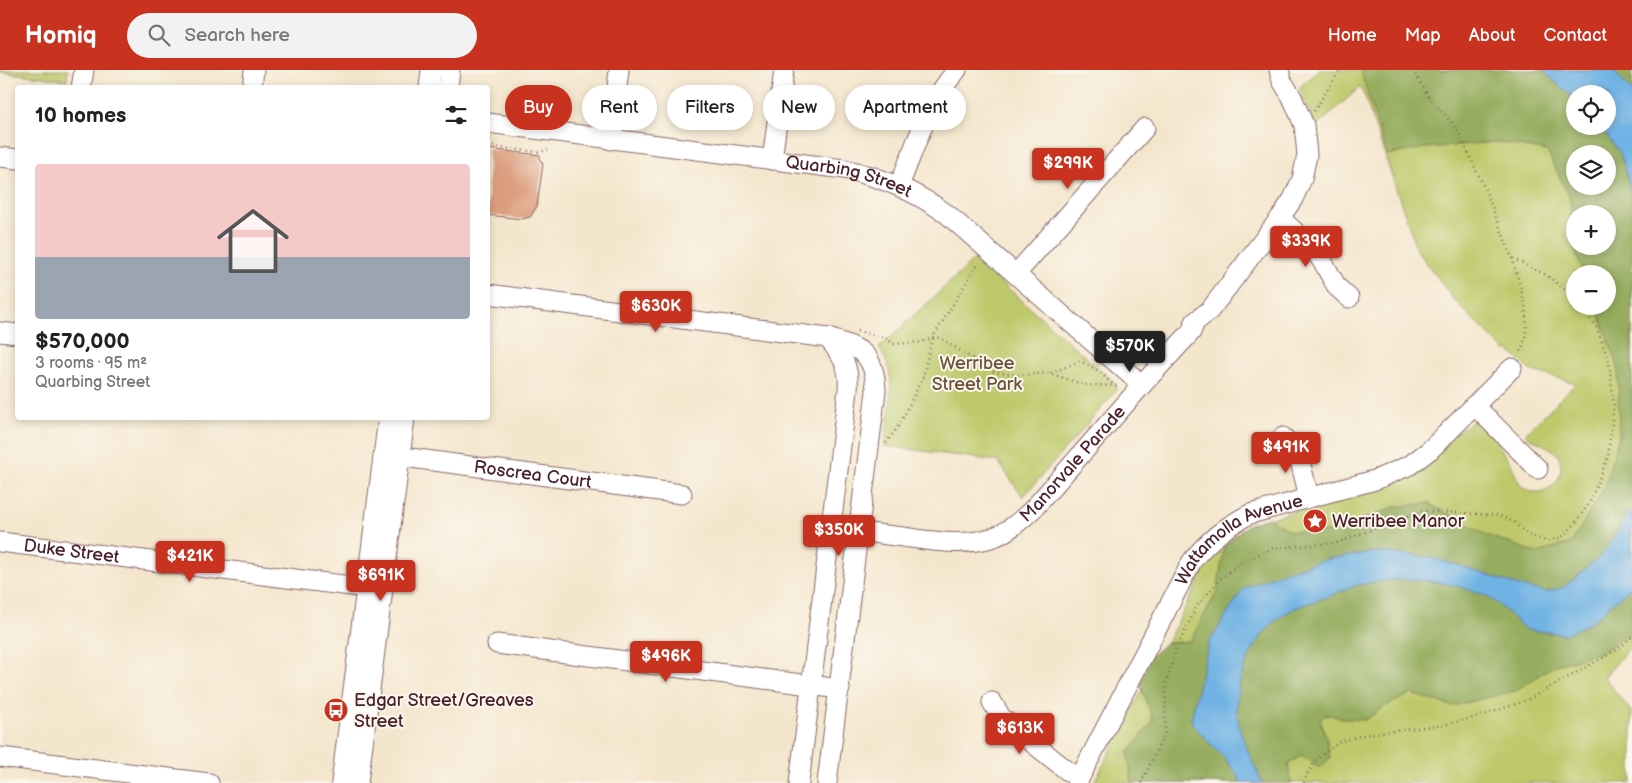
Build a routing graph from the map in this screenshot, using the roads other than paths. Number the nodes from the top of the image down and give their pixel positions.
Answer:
1 (84, 70) edge
2 (254, 70) edge
3 (431, 70) edge
4 (450, 70) edge
5 (619, 70) edge
6 (784, 70) edge
7 (957, 70) edge
8 (1278, 70) edge
9 (82, 85) edge
10 (252, 85) edge
11 (429, 85) edge
12 (448, 85) edge
13 (490, 123) edge
14 (1145, 128) dead end
15 (612, 140) junction
16 (0, 157) edge
17 (15, 159) edge
18 (772, 160) junction
19 (899, 186) junction
20 (1280, 218) junction
21 (1016, 274) junction
22 (490, 294) edge
23 (1349, 298) dead end
24 (0, 332) edge
25 (15, 334) edge
26 (828, 338) junction
27 (1512, 368) road end
28 (1142, 385) junction
29 (1474, 405) junction
30 (388, 420) edge
31 (404, 420) edge
32 (1283, 437) dead end
33 (392, 456) junction
34 (1538, 469) dead end
35 (682, 494) dead end
36 (1310, 497) junction
37 (830, 527) junction
38 (859, 532) junction
39 (0, 542) edge
40 (374, 590) junction
41 (497, 644) dead end
42 (811, 684) junction
43 (840, 689) junction
44 (992, 702) dead end
45 (0, 757) edge
46 (185, 781) edge
47 (1078, 781) edge
48 (209, 783) edge
49 (341, 783) edge
50 (358, 783) edge
51 (799, 783) edge
52 (827, 783) edge

1 - 9 street
2 - 10 street
3 - 11 street
4 - 12 street
5 - 15 street
6 - 18 street
7 - 19 street
8 - 20 street, Manorvale Parade
13 - 15 street, Quarbing Street
14 - 21 street
15 - 18 street, Quarbing Street
16 - 17 street
18 - 19 street, Quarbing Street
19 - 21 street, Quarbing Street
20 - 23 street
20 - 28 street, Manorvale Parade
21 - 28 street, Quarbing Street
22 - 26 street
24 - 25 street
26 - 37 street
26 - 38 street
27 - 29 street, Wattamolla Avenue
28 - 38 street, Manorvale Parade
29 - 34 street
29 - 36 street, Wattamolla Avenue
30 - 33 street
31 - 33 street
32 - 36 street
33 - 35 street, Roscrea Court
33 - 40 street
36 - 47 street, Wattamolla Avenue
37 - 38 street, Manorvale Parade
37 - 42 street
38 - 43 street
39 - 40 street, Duke Street
40 - 49 street
40 - 50 street
41 - 42 street
42 - 43 street
42 - 51 street
43 - 52 street
44 - 47 street
45 - 46 street
46 - 48 street

